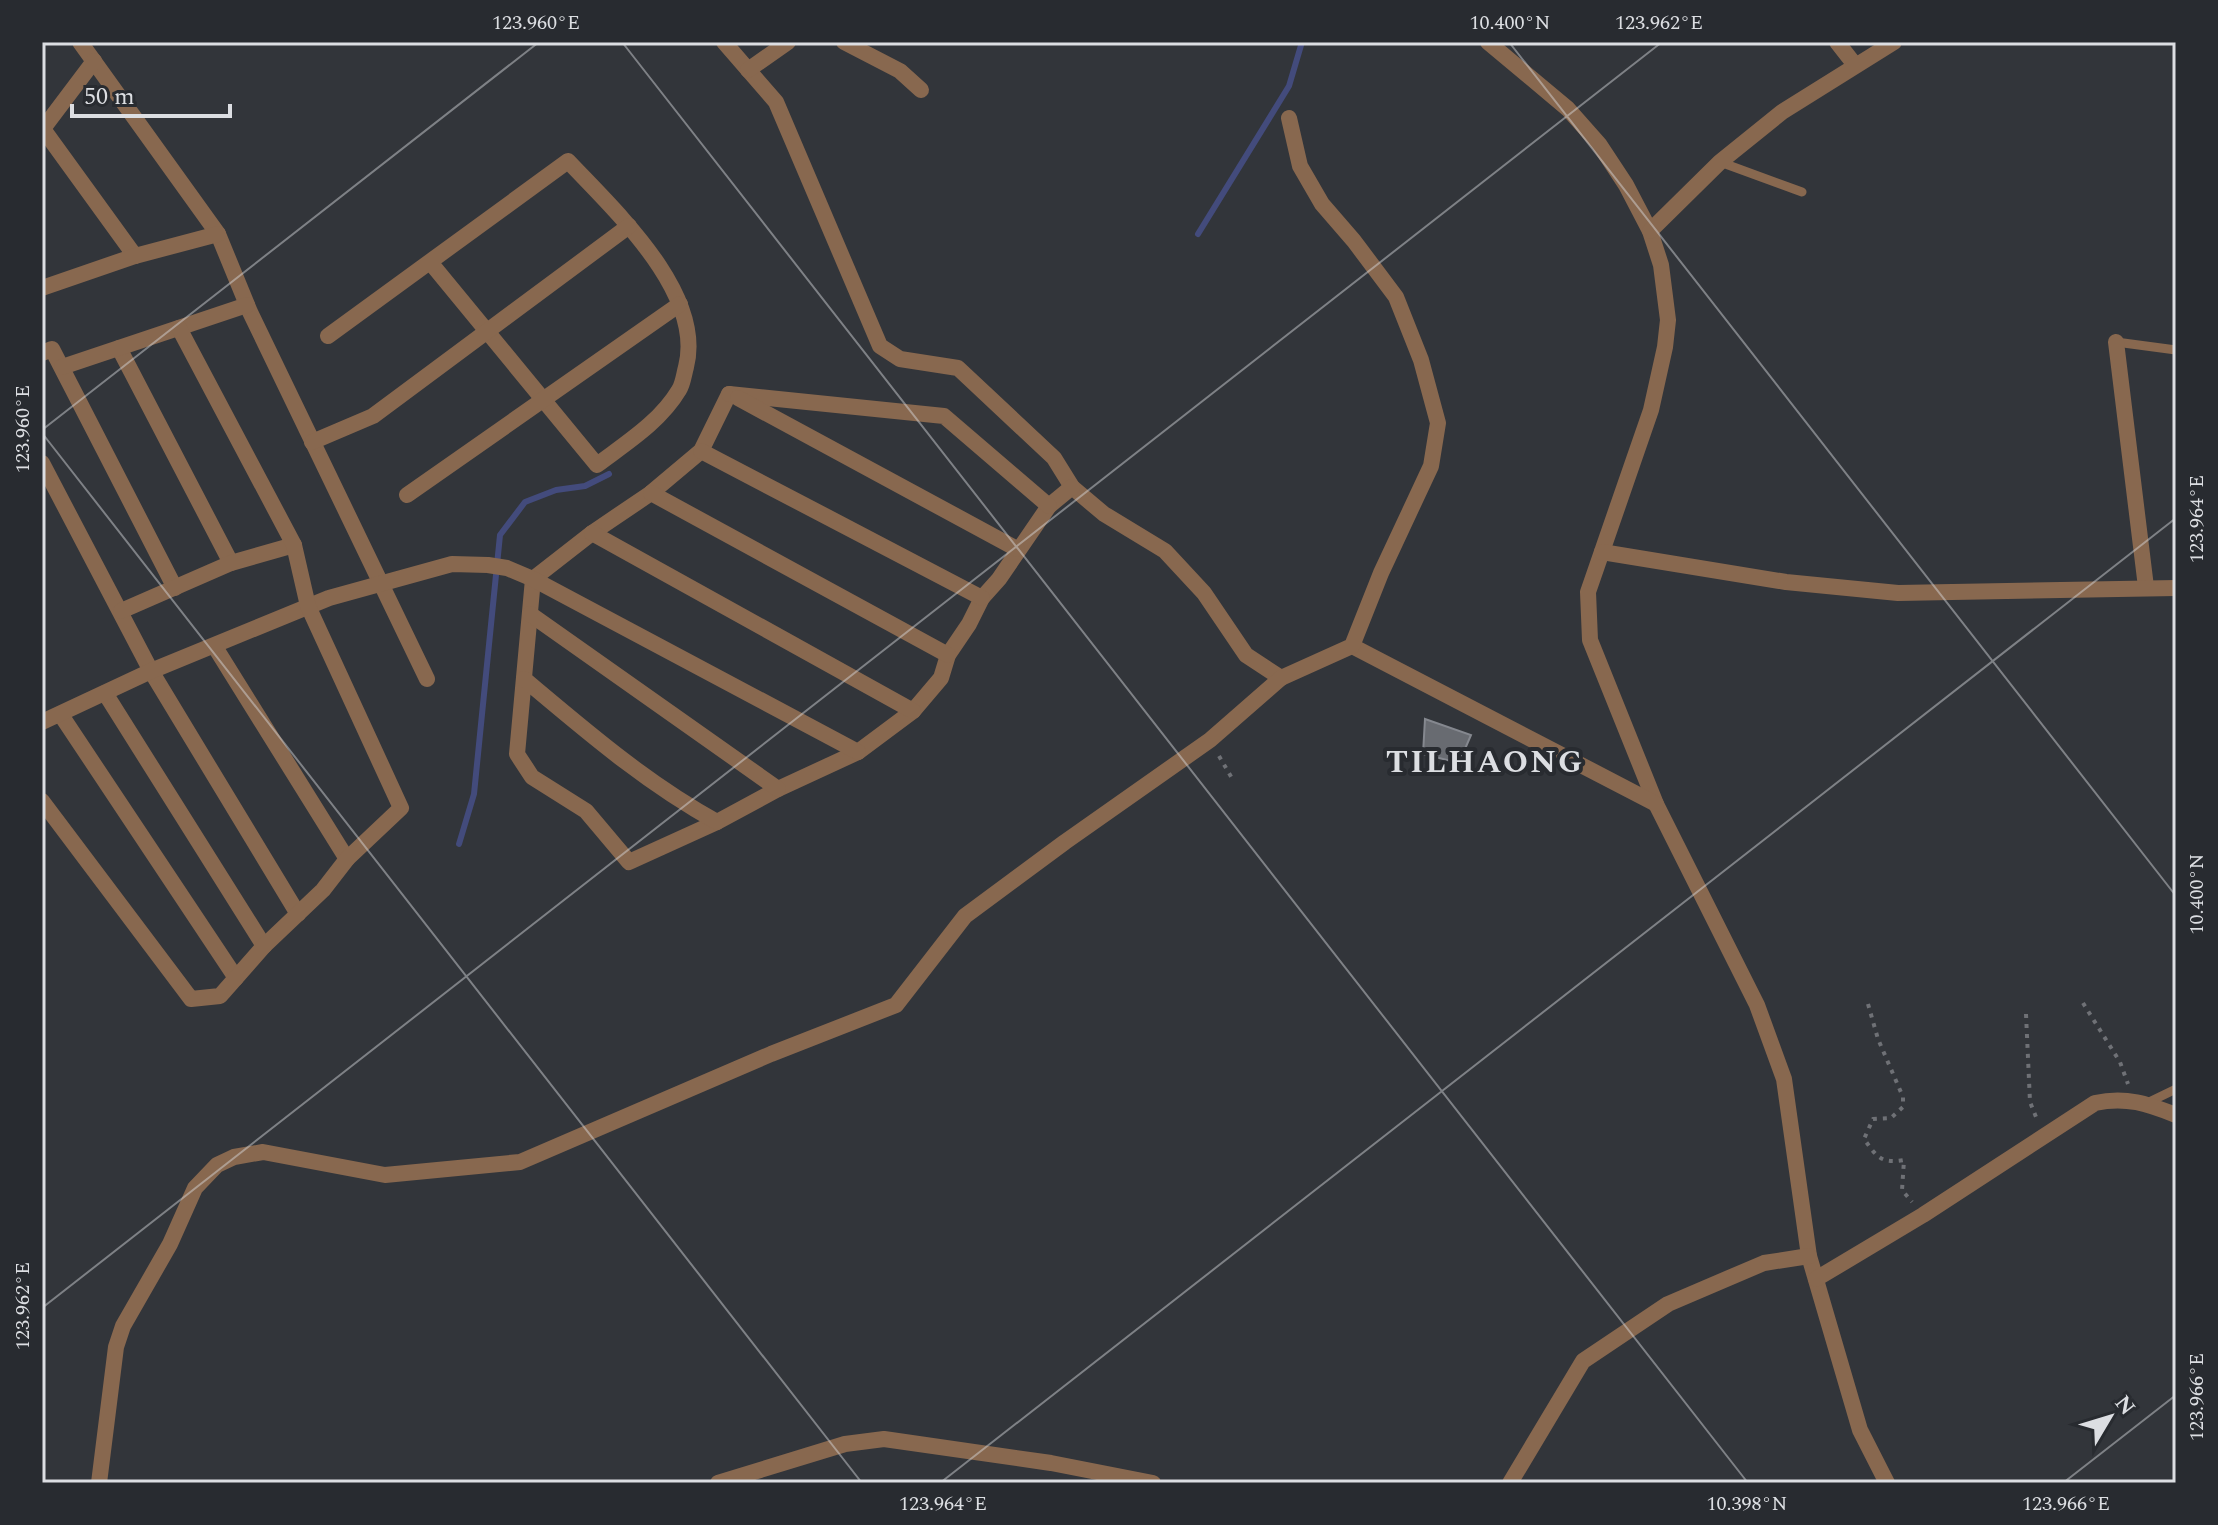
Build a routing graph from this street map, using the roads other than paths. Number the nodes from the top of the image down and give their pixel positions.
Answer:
1 (80, 42) edge
2 (724, 42) edge
3 (788, 42) edge
4 (844, 42) edge
5 (1488, 42) edge
6 (1837, 42) edge
7 (1894, 42) edge
8 (94, 61) junction
9 (1855, 65) junction
10 (748, 70) junction
11 (921, 90) dead end
12 (1289, 118) dead end
13 (42, 130) edge
14 (1720, 162) junction
15 (1802, 192) dead end
16 (629, 226) junction
17 (1650, 231) junction
18 (218, 234) junction
19 (135, 256) junction
20 (430, 262) junction
21 (42, 288) edge
22 (680, 304) junction
23 (247, 305) junction
24 (179, 328) junction
25 (486, 332) junction
26 (328, 336) dead end
27 (2116, 342) joint
28 (119, 348) junction
29 (2176, 350) edge
30 (42, 353) edge
31 (62, 367) junction
32 (729, 394) junction
33 (542, 400) junction
34 (312, 442) junction
35 (701, 451) junction
36 (42, 463) edge
37 (1072, 487) junction
38 (651, 493) junction
39 (407, 495) dead end
40 (1049, 506) junction
41 (592, 533) junction
42 (294, 545) junction
43 (1017, 549) junction
44 (1602, 552) junction
45 (231, 563) junction
46 (533, 579) junction
47 (380, 585) junction
48 (2146, 587) junction
49 (175, 588) junction
50 (2176, 588) edge
51 (982, 598) junction
52 (308, 606) junction
53 (121, 611) junction
54 (530, 614) junction
55 (1352, 646) junction
56 (215, 647) junction
57 (948, 655) junction
58 (151, 671) junction
59 (1281, 678) junction
60 (427, 679) dead end
61 (524, 679) junction
62 (105, 693) junction
63 (913, 711) junction
64 (61, 715) junction
65 (42, 722) edge
66 (858, 752) junction
67 (778, 789) junction
68 (42, 801) edge
69 (1656, 804) junction
70 (717, 822) junction
71 (347, 859) junction
72 (298, 914) junction
73 (264, 946) junction
74 (236, 978) junction
75 (2176, 1089) edge
76 (2140, 1102) junction
77 (2176, 1115) edge
78 (1809, 1256) junction
79 (1816, 1279) junction
80 (99, 1483) edge
81 (718, 1483) edge
82 (1153, 1483) edge
83 (1510, 1483) edge
84 (1887, 1483) edge

1 - 8 street
2 - 10 street
3 - 10 street
4 - 11 street
5 - 17 street
6 - 9 street
7 - 9 street
8 - 13 street
8 - 18 street
9 - 14 street
10 - 37 street
12 - 55 street
13 - 19 street
14 - 15 lane
14 - 17 street
16 - 20 street
16 - 22 street
16 - 25 street
17 - 44 street
18 - 19 street
18 - 23 street
19 - 21 street
20 - 25 street
20 - 26 street
22 - 33 street
22 - 33 street
23 - 24 street
23 - 34 street
24 - 28 street
24 - 42 street
25 - 33 street
25 - 34 street
27 - 29 lane
27 - 48 street
28 - 31 street
28 - 45 street
30 - 31 street
31 - 49 street
32 - 35 street
32 - 40 street
32 - 43 street
33 - 39 street
34 - 47 street
35 - 38 street
35 - 51 street
36 - 53 street
37 - 40 street
37 - 59 street
38 - 41 street
38 - 57 street
40 - 43 street
41 - 46 street
41 - 63 street
42 - 45 street
42 - 52 street
43 - 51 street
44 - 48 street
44 - 69 street
45 - 49 street
46 - 47 street
46 - 54 street
46 - 66 street
47 - 52 street
47 - 60 street
48 - 50 street
49 - 53 street
51 - 57 street
52 - 56 street
52 - 71 street
53 - 58 street
54 - 61 street
54 - 67 street
55 - 59 street
55 - 69 street
56 - 58 street
56 - 71 street
57 - 63 street
58 - 62 street
58 - 72 street
59 - 80 street
61 - 70 street
61 - 70 street
62 - 64 street
62 - 73 street
63 - 66 street
64 - 65 street
64 - 74 street
66 - 67 street
67 - 70 street
68 - 74 street
69 - 78 street
71 - 72 street
72 - 73 street
73 - 74 street
75 - 76 lane
76 - 77 street
76 - 79 street
78 - 79 street
78 - 83 street
79 - 84 street
81 - 82 street

